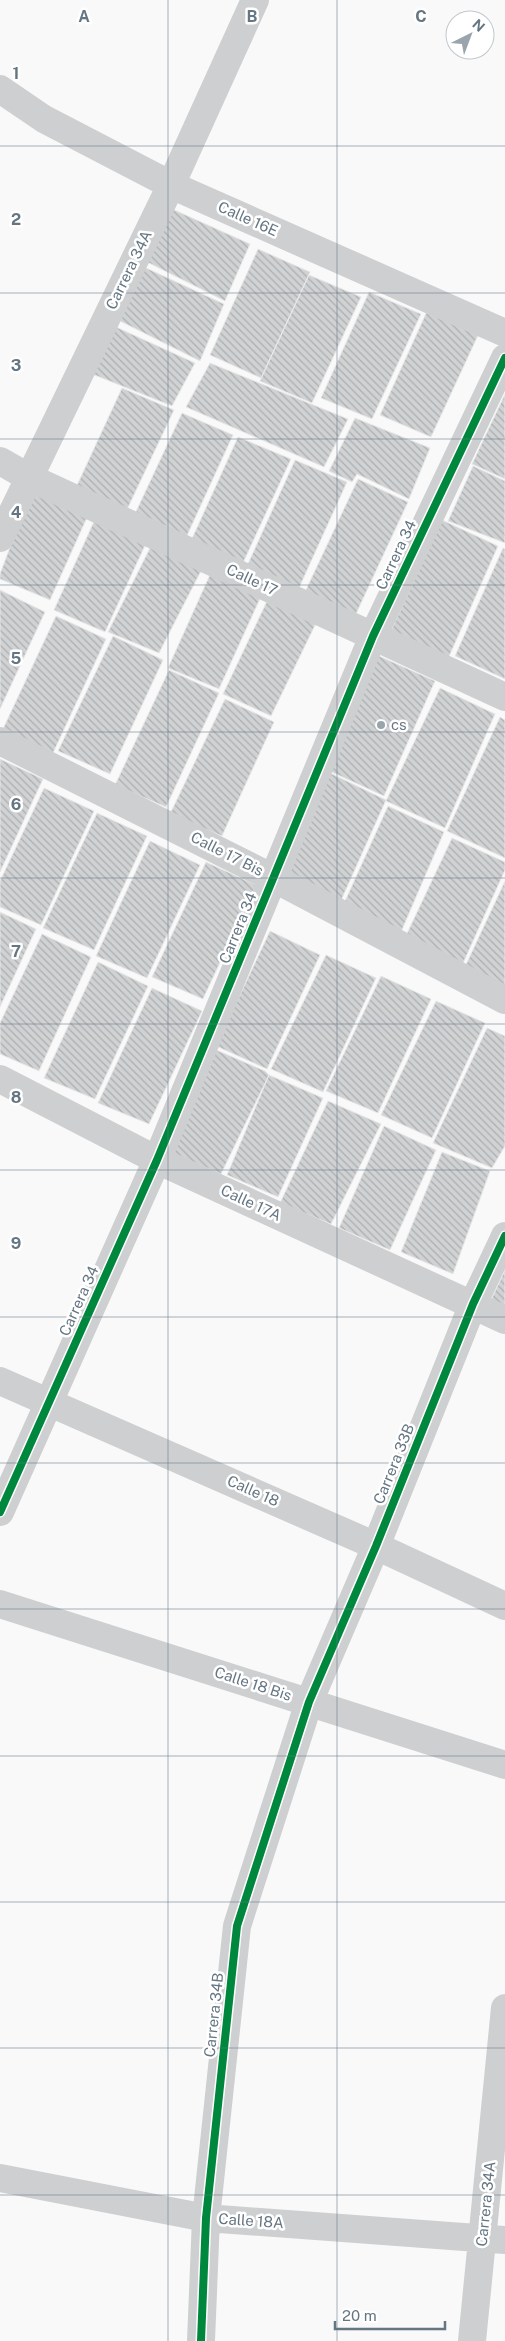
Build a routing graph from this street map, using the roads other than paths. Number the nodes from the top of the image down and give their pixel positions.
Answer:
1 (255, 0) edge
2 (0, 89) edge
3 (171, 185) junction
4 (505, 333) edge
5 (505, 358) edge
6 (0, 461) edge
7 (28, 477) junction
8 (0, 538) edge
9 (373, 636) junction
10 (505, 697) edge
11 (0, 740) edge
12 (274, 878) junction
13 (505, 1000) edge
14 (0, 1079) edge
15 (157, 1160) junction
16 (505, 1236) edge
17 (473, 1304) junction
18 (505, 1320) edge
19 (0, 1381) edge
20 (49, 1401) junction
21 (0, 1512) edge
22 (376, 1546) junction
23 (0, 1604) edge
24 (505, 1606) edge
25 (310, 1702) junction
26 (505, 1765) edge
27 (505, 2008) edge
28 (0, 2178) edge
29 (206, 2218) junction
30 (494, 2239) edge
31 (202, 2341) edge
32 (472, 2341) edge

1 - 3 street, Carrera 34A
2 - 3 street, Calle 16E
3 - 4 street, Calle 16E
3 - 7 street, Carrera 34A
5 - 9 street, Carrera 34
6 - 7 street, Calle 17
7 - 8 street, Carrera 34A
7 - 9 street, Calle 17
9 - 10 street, Calle 17
9 - 12 street, Carrera 34
11 - 12 street, Calle 17 Bis
12 - 13 street, Calle 17 Bis
12 - 15 street, Carrera 34
14 - 15 street, Calle 17A
15 - 17 street, Calle 17A
15 - 20 street, Carrera 34
16 - 17 street, Carrera 33B
17 - 18 street, Calle 17A
17 - 22 street, Carrera 33B
19 - 20 street, Calle 18
20 - 21 street, Carrera 34
20 - 22 street, Calle 18
22 - 24 street, Calle 18
22 - 25 street, Carrera 33B
23 - 25 street, Calle 18 Bis
25 - 26 street, Calle 18 Bis
25 - 29 street, Carrera 34B
27 - 30 street, Carrera 34A
28 - 29 street, Calle 18A
29 - 30 street, Calle 18A
29 - 31 street, Carrera 34B
30 - 32 street, Carrera 34A

